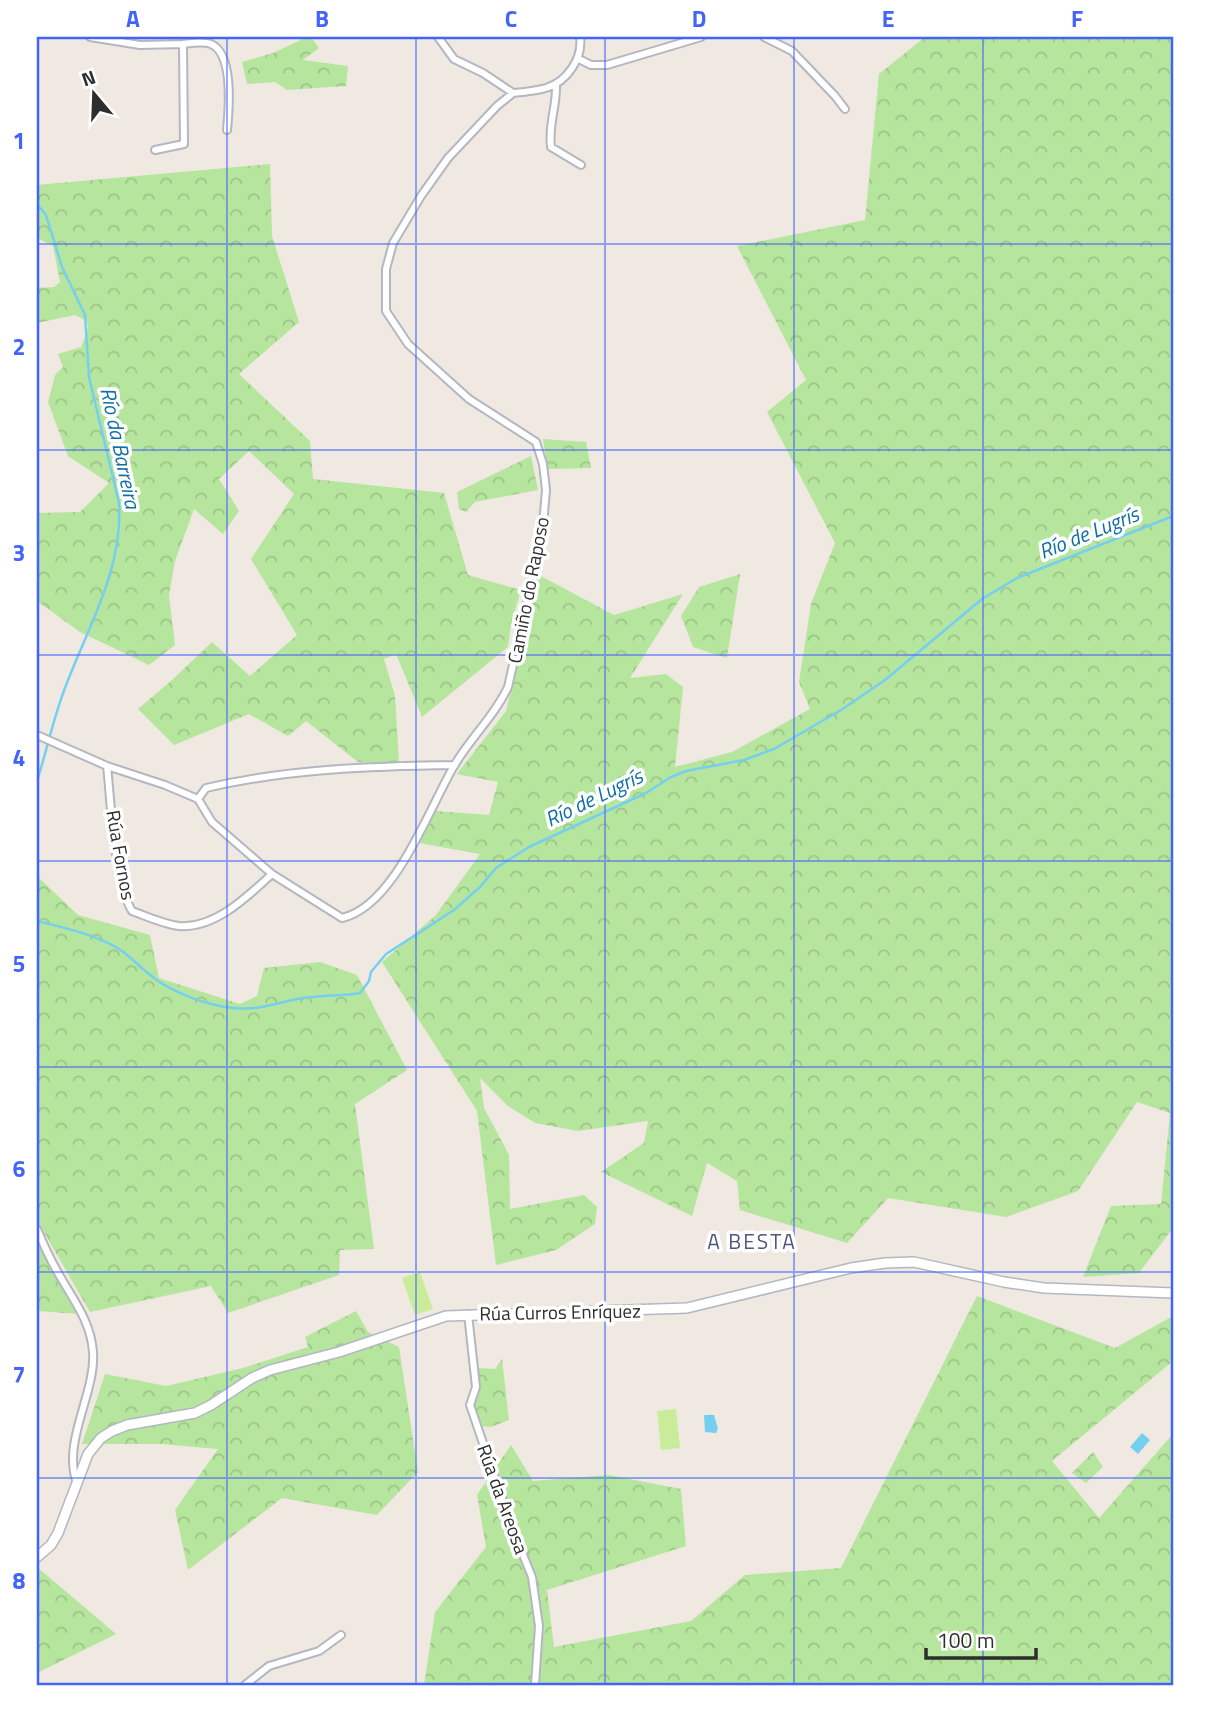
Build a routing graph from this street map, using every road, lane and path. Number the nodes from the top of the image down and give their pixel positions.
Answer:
1 (90, 37) edge
2 (438, 37) edge
3 (580, 37) edge
4 (701, 37) edge
5 (764, 37) edge
6 (183, 44) junction
7 (579, 60) junction
8 (556, 84) junction
9 (513, 93) junction
10 (845, 108) dead end
11 (228, 130) dead end
12 (155, 150) dead end
13 (581, 164) dead end
14 (37, 735) edge
15 (454, 765) junction
16 (107, 766) junction
17 (198, 799) junction
18 (272, 874) junction
19 (37, 1229) edge
20 (1173, 1293) edge
21 (468, 1314) junction
22 (76, 1480) junction
23 (37, 1557) edge
24 (341, 1635) dead end
25 (245, 1685) edge
26 (535, 1685) edge

1 - 6 street
2 - 9 street
3 - 7 street
4 - 7 street
5 - 10 street
6 - 11 street
6 - 12 street
7 - 8 street
8 - 9 street
8 - 13 street
9 - 15 street, Camiño do Raposo
14 - 16 street
15 - 17 street
15 - 18 street
16 - 17 street
16 - 18 street, Rúa Fornos
17 - 18 street
19 - 22 street
20 - 21 street, Rúa Curros Enríquez
21 - 22 street, Rúa Curros Enríquez
21 - 26 street, Rúa da Areosa
22 - 23 street, Rúa Curros Enríquez
24 - 25 street

